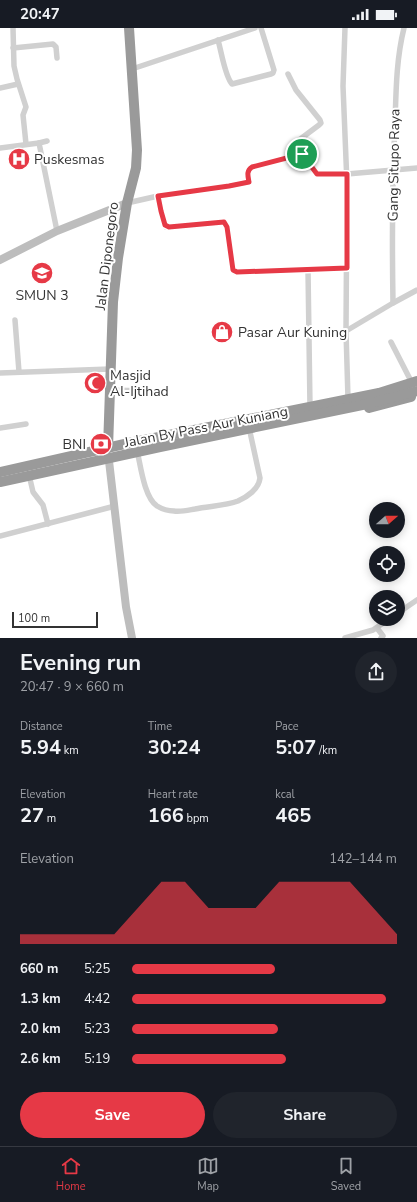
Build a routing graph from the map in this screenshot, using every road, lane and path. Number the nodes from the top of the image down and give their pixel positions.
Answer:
1 (13, 28) edge
2 (129, 28) edge
3 (254, 28) edge
4 (260, 28) edge
5 (345, 28) edge
6 (404, 28) edge
7 (218, 40) junction
8 (13, 48) junction
9 (57, 58) dead end
10 (132, 69) junction
11 (288, 74) dead end
12 (18, 84) junction
13 (0, 88) edge
14 (47, 141) dead end
15 (39, 143) junction
16 (26, 144) junction
17 (0, 148) edge
18 (302, 154) junction
19 (417, 168) edge
20 (393, 170) junction
21 (347, 174) junction
22 (158, 196) junction
23 (127, 203) junction
24 (57, 231) junction
25 (0, 260) edge
26 (347, 268) junction
27 (308, 270) junction
28 (417, 290) edge
29 (392, 303) junction
30 (15, 320) dead end
31 (346, 331) junction
32 (391, 342) dead end
33 (110, 369) junction
34 (19, 372) junction
35 (0, 373) edge
36 (416, 385) edge
37 (110, 390) junction
38 (147, 391) dead end
39 (417, 395) edge
40 (348, 399) junction
41 (310, 407) junction
42 (26, 424) dead end
43 (0, 428) edge
44 (186, 432) junction
45 (250, 432) junction
46 (188, 445) junction
47 (108, 448) junction
48 (138, 455) junction
49 (109, 461) junction
50 (0, 472) edge
51 (0, 477) edge
52 (30, 479) junction
53 (0, 482) edge
54 (0, 487) edge
55 (115, 506) junction
56 (48, 524) junction
57 (0, 536) edge
58 (417, 600) edge
59 (405, 608) edge
60 (379, 626) edge
61 (376, 628) junction
62 (132, 638) edge
63 (345, 638) edge
64 (381, 638) edge

1 - 8 street
2 - 10 highway, Jalan Diponegoro
3 - 7 street
4 - 7 street
5 - 21 street
6 - 20 street, Gang Situpo Raya
7 - 10 street
8 - 9 street
8 - 12 street
10 - 23 highway, Jalan Diponegoro
11 - 18 street
12 - 13 street
12 - 16 street
14 - 15 street
15 - 16 street
15 - 24 street
16 - 17 street
18 - 21 street
18 - 22 street
19 - 20 street
20 - 21 street
20 - 29 street, Gang Situpo Raya
21 - 26 street
22 - 23 street
22 - 27 street
23 - 24 street
23 - 33 highway, Jalan Diponegoro
24 - 25 street
26 - 27 street
26 - 31 street
27 - 41 street
28 - 29 street
29 - 31 street
30 - 34 street
31 - 40 street
32 - 36 street
33 - 34 street
33 - 37 highway, Jalan Diponegoro
34 - 35 street
36 - 40 highway, Jalan By Pass Aur Kuniang
36 - 51 highway, Jalan By Pass Aur Kuniang
36 - 53 highway, Jalan By Pass Aur Kuniang, bridge
37 - 38 street
37 - 47 highway, Jalan Diponegoro
39 - 45 highway, Jalan By Pass Aur Kuniang
40 - 41 highway, Jalan By Pass Aur Kuniang
41 - 44 highway, Jalan By Pass Aur Kuniang
42 - 43 street
44 - 46 highway
44 - 47 highway, Jalan By Pass Aur Kuniang
45 - 46 highway, Jalan By Pass Aur Kuniang
45 - 48 street
46 - 48 highway, Jalan By Pass Aur Kuniang
47 - 50 highway, Jalan By Pass Aur Kuniang
48 - 49 highway, Jalan By Pass Aur Kuniang
49 - 52 highway, Jalan By Pass Aur Kuniang
49 - 55 street
52 - 54 highway, Jalan By Pass Aur Kuniang
52 - 56 street
55 - 56 street
55 - 62 street
56 - 57 street
58 - 59 street
60 - 61 street
61 - 63 street
61 - 64 street

